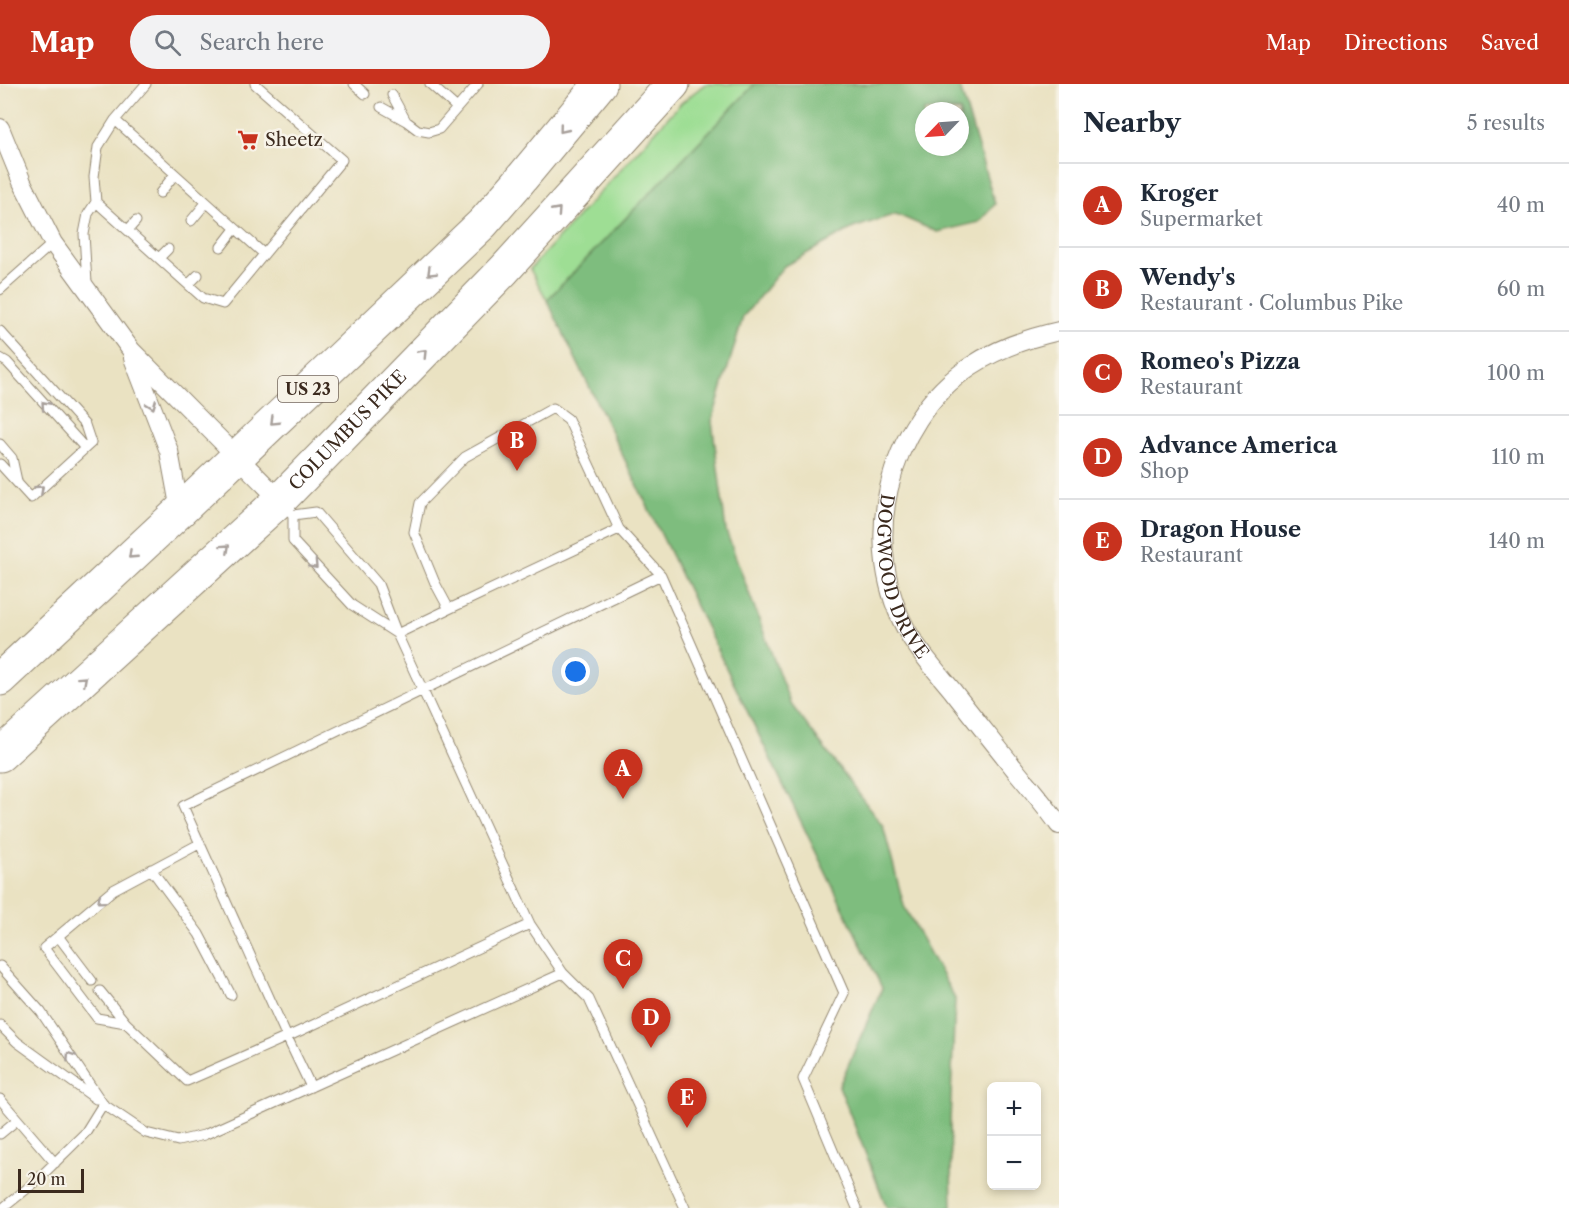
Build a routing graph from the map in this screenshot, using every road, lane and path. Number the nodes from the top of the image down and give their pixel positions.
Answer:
1 (146, 84) edge
2 (255, 84) edge
3 (354, 84) edge
4 (430, 84) edge
5 (478, 84) edge
6 (600, 84) edge
7 (674, 84) edge
8 (365, 94) dead end
9 (392, 95) dead end
10 (381, 107) dead end
11 (457, 108) junction
12 (115, 120) junction
13 (406, 121) junction
14 (0, 128) edge
15 (175, 174) junction
16 (160, 193) dead end
17 (96, 202) junction
18 (206, 203) junction
19 (136, 221) dead end
20 (191, 221) dead end
21 (236, 229) junction
22 (128, 230) junction
23 (52, 243) junction
24 (221, 247) dead end
25 (168, 249) dead end
26 (264, 254) junction
27 (159, 258) junction
28 (198, 275) dead end
29 (189, 284) junction
30 (0, 290) edge
31 (87, 292) junction
32 (0, 331) edge
33 (1059, 331) edge
34 (130, 350) junction
35 (0, 358) edge
36 (0, 444) edge
37 (85, 448) junction
38 (238, 456) junction
39 (0, 464) edge
40 (17, 483) junction
41 (286, 507) junction
42 (180, 510) junction
43 (619, 529) junction
44 (661, 575) junction
45 (449, 609) junction
46 (397, 634) junction
47 (0, 679) edge
48 (423, 691) junction
49 (0, 755) edge
50 (1059, 825) edge
51 (199, 844) junction
52 (151, 869) junction
53 (530, 924) junction
54 (58, 936) junction
55 (0, 966) edge
56 (563, 973) junction
57 (92, 981) dead end
58 (100, 991) dead end
59 (231, 995) dead end
60 (126, 1023) junction
61 (0, 1025) edge
62 (287, 1037) junction
63 (311, 1087) junction
64 (0, 1099) edge
65 (103, 1104) junction
66 (17, 1120) junction
67 (0, 1134) edge
68 (55, 1163) junction
69 (3, 1208) edge
70 (685, 1208) edge
71 (857, 1208) edge

1 - 12 lane
2 - 26 lane
3 - 8 lane
4 - 11 lane
5 - 11 lane
6 -> 38 highway, US 23
41 -> 7 highway, COLUMBUS PIKE / US 23
9 - 13 lane
10 - 13 lane
11 - 13 lane
12 - 15 lane
12 - 17 lane
14 - 23 street
15 - 16 lane
15 - 18 lane
17 - 22 lane
17 - 31 lane
18 - 20 lane
18 - 21 lane
19 - 22 lane
21 - 24 lane
21 - 26 lane
22 - 27 lane
23 - 30 lane
23 - 31 street
25 - 27 lane
26 - 29 lane
27 - 29 lane
28 - 29 lane
31 - 34 street
32 - 37 lane
33 - 50 street, DOGWOOD DRIVE
34 - 38 street
34 -> 42 street
37 -> 35 lane
36 - 40 lane
40 -> 37 lane
38 - 41 street
38 - 42 highway, US 23
39 - 40 lane
41 -> 46 lane
41 - 46 lane
49 -> 41 highway, COLUMBUS PIKE / US 23
42 -> 47 highway, US 23
43 - 44 lane
43 - 45 lane
43 - 45 lane
44 - 48 lane
44 - 71 lane
45 - 46 lane
46 - 48 lane
48 - 51 lane
48 - 53 lane
51 - 52 lane
51 - 62 lane
52 -> 54 lane
52 - 59 lane
53 - 56 lane
53 - 62 lane
54 - 57 lane
54 - 60 lane
65 -> 55 lane
56 - 63 lane
56 - 70 lane
58 - 60 lane
60 - 62 lane
61 - 65 lane
62 - 63 lane
63 - 65 lane
64 - 66 lane
65 - 68 lane
66 - 67 lane
66 - 68 lane
68 - 69 lane

